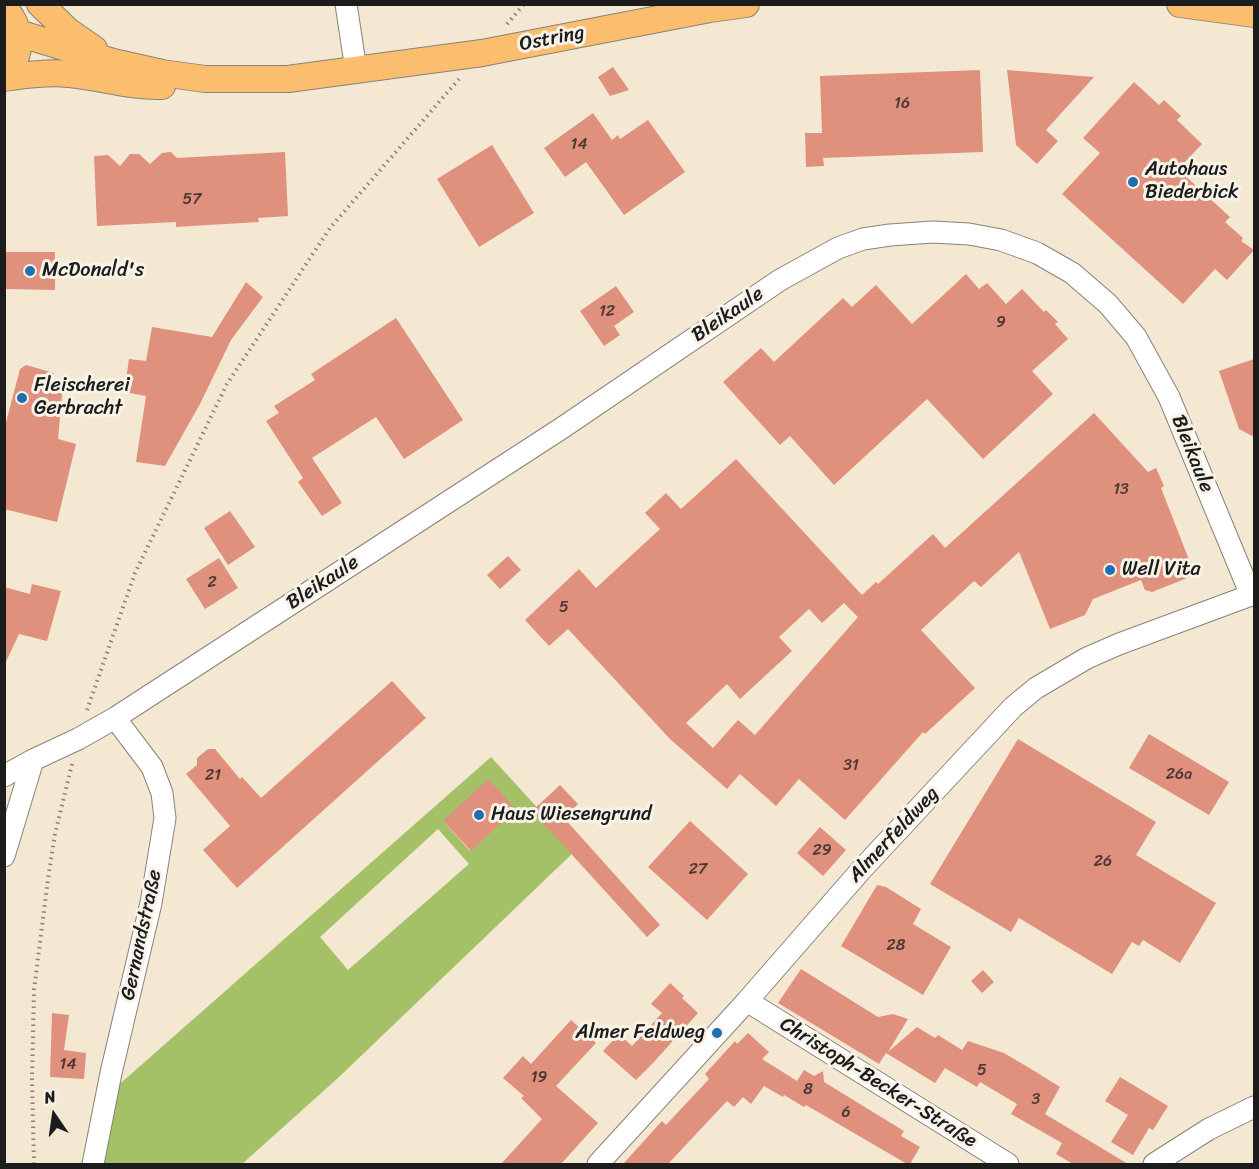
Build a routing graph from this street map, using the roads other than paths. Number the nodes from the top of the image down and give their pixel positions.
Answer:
1 (40, 4) edge
2 (346, 4) edge
3 (746, 4) edge
4 (1180, 4) edge
5 (4, 8) edge
6 (1254, 14) edge
7 (18, 33) junction
8 (113, 63) junction
9 (356, 70) junction
10 (4, 76) edge
11 (205, 79) junction
12 (1253, 595) edge
13 (109, 721) junction
14 (33, 760) junction
15 (4, 776) edge
16 (4, 856) edge
17 (747, 1001) junction
18 (1254, 1107) edge
19 (93, 1164) edge
20 (598, 1164) edge
21 (1008, 1164) edge
22 (1154, 1164) edge

1 - 8 main road
2 - 9 street
3 - 9 main road, Ostring
4 - 6 main road
5 - 7 main road
7 - 8 main road
7 - 10 main road
8 - 11 main road
9 - 11 main road, Ostring
10 - 11 main road
12 - 13 street, Bleikaule
12 - 17 street, Almerfeldweg
13 - 14 street, Bleikaule
13 - 19 street, Gernandstraße
14 - 15 street, Bleikaule
14 - 16 street
17 - 20 street, Almerfeldweg
17 - 21 street, Christoph-Becker-Straße
18 - 22 street

